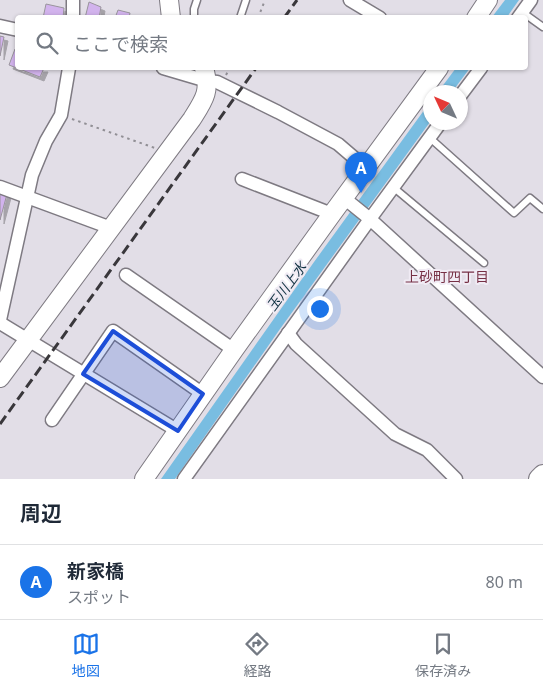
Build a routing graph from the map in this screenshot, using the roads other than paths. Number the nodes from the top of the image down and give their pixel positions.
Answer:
1 (73, 0) edge
2 (170, 0) edge
3 (197, 0) edge
4 (246, 0) edge
5 (350, 0) edge
6 (488, 0) edge
7 (531, 0) edge
8 (73, 15) edge
9 (170, 15) edge
10 (194, 15) edge
11 (241, 15) edge
12 (375, 15) edge
13 (478, 15) edge
14 (520, 15) edge
15 (528, 19) edge
16 (0, 26) edge
17 (543, 27) edge
18 (15, 29) edge
19 (68, 70) edge
20 (178, 70) edge
21 (438, 70) edge
22 (480, 70) edge
23 (206, 74) edge
24 (468, 85) edge
25 (436, 130) edge
26 (430, 138) junction
27 (366, 168) junction
28 (242, 179) dead end
29 (393, 187) junction
30 (0, 188) edge
31 (27, 197) junction
32 (346, 200) junction
33 (543, 209) edge
34 (332, 214) junction
35 (367, 217) junction
36 (111, 228) junction
37 (484, 263) dead end
38 (126, 275) dead end
39 (0, 322) edge
40 (288, 333) junction
41 (28, 341) junction
42 (234, 350) junction
43 (83, 374) junction
44 (0, 378) edge
45 (543, 378) edge
46 (203, 394) junction
47 (52, 420) dead end
48 (178, 431) junction
49 (543, 475) edge
50 (144, 479) edge
51 (184, 479) edge
52 (456, 479) edge
53 (539, 479) edge

1 - 8 street
2 - 9 street
3 - 10 lane
4 - 11 lane
5 - 12 street
6 - 13 street
7 - 14 street
15 - 17 lane
16 - 18 street
19 - 31 street
20 - 23 street
21 - 27 street
22 - 24 street
23 - 27 street
23 - 36 street
25 - 26 street
26 - 29 street
26 - 33 lane
27 - 32 street
28 - 34 street
29 - 35 street
29 - 37 lane
30 - 31 street
31 - 36 street
31 - 39 street
32 - 34 street
32 - 35 street
34 - 42 street
35 - 40 street
35 - 45 street
36 - 41 street
38 - 42 street
39 - 41 street
40 - 51 street
40 - 52 street
41 - 43 street
41 - 44 street
42 - 46 street
43 - 46 street
43 - 47 street
43 - 48 street
46 - 48 street
48 - 50 street
49 - 53 main road

